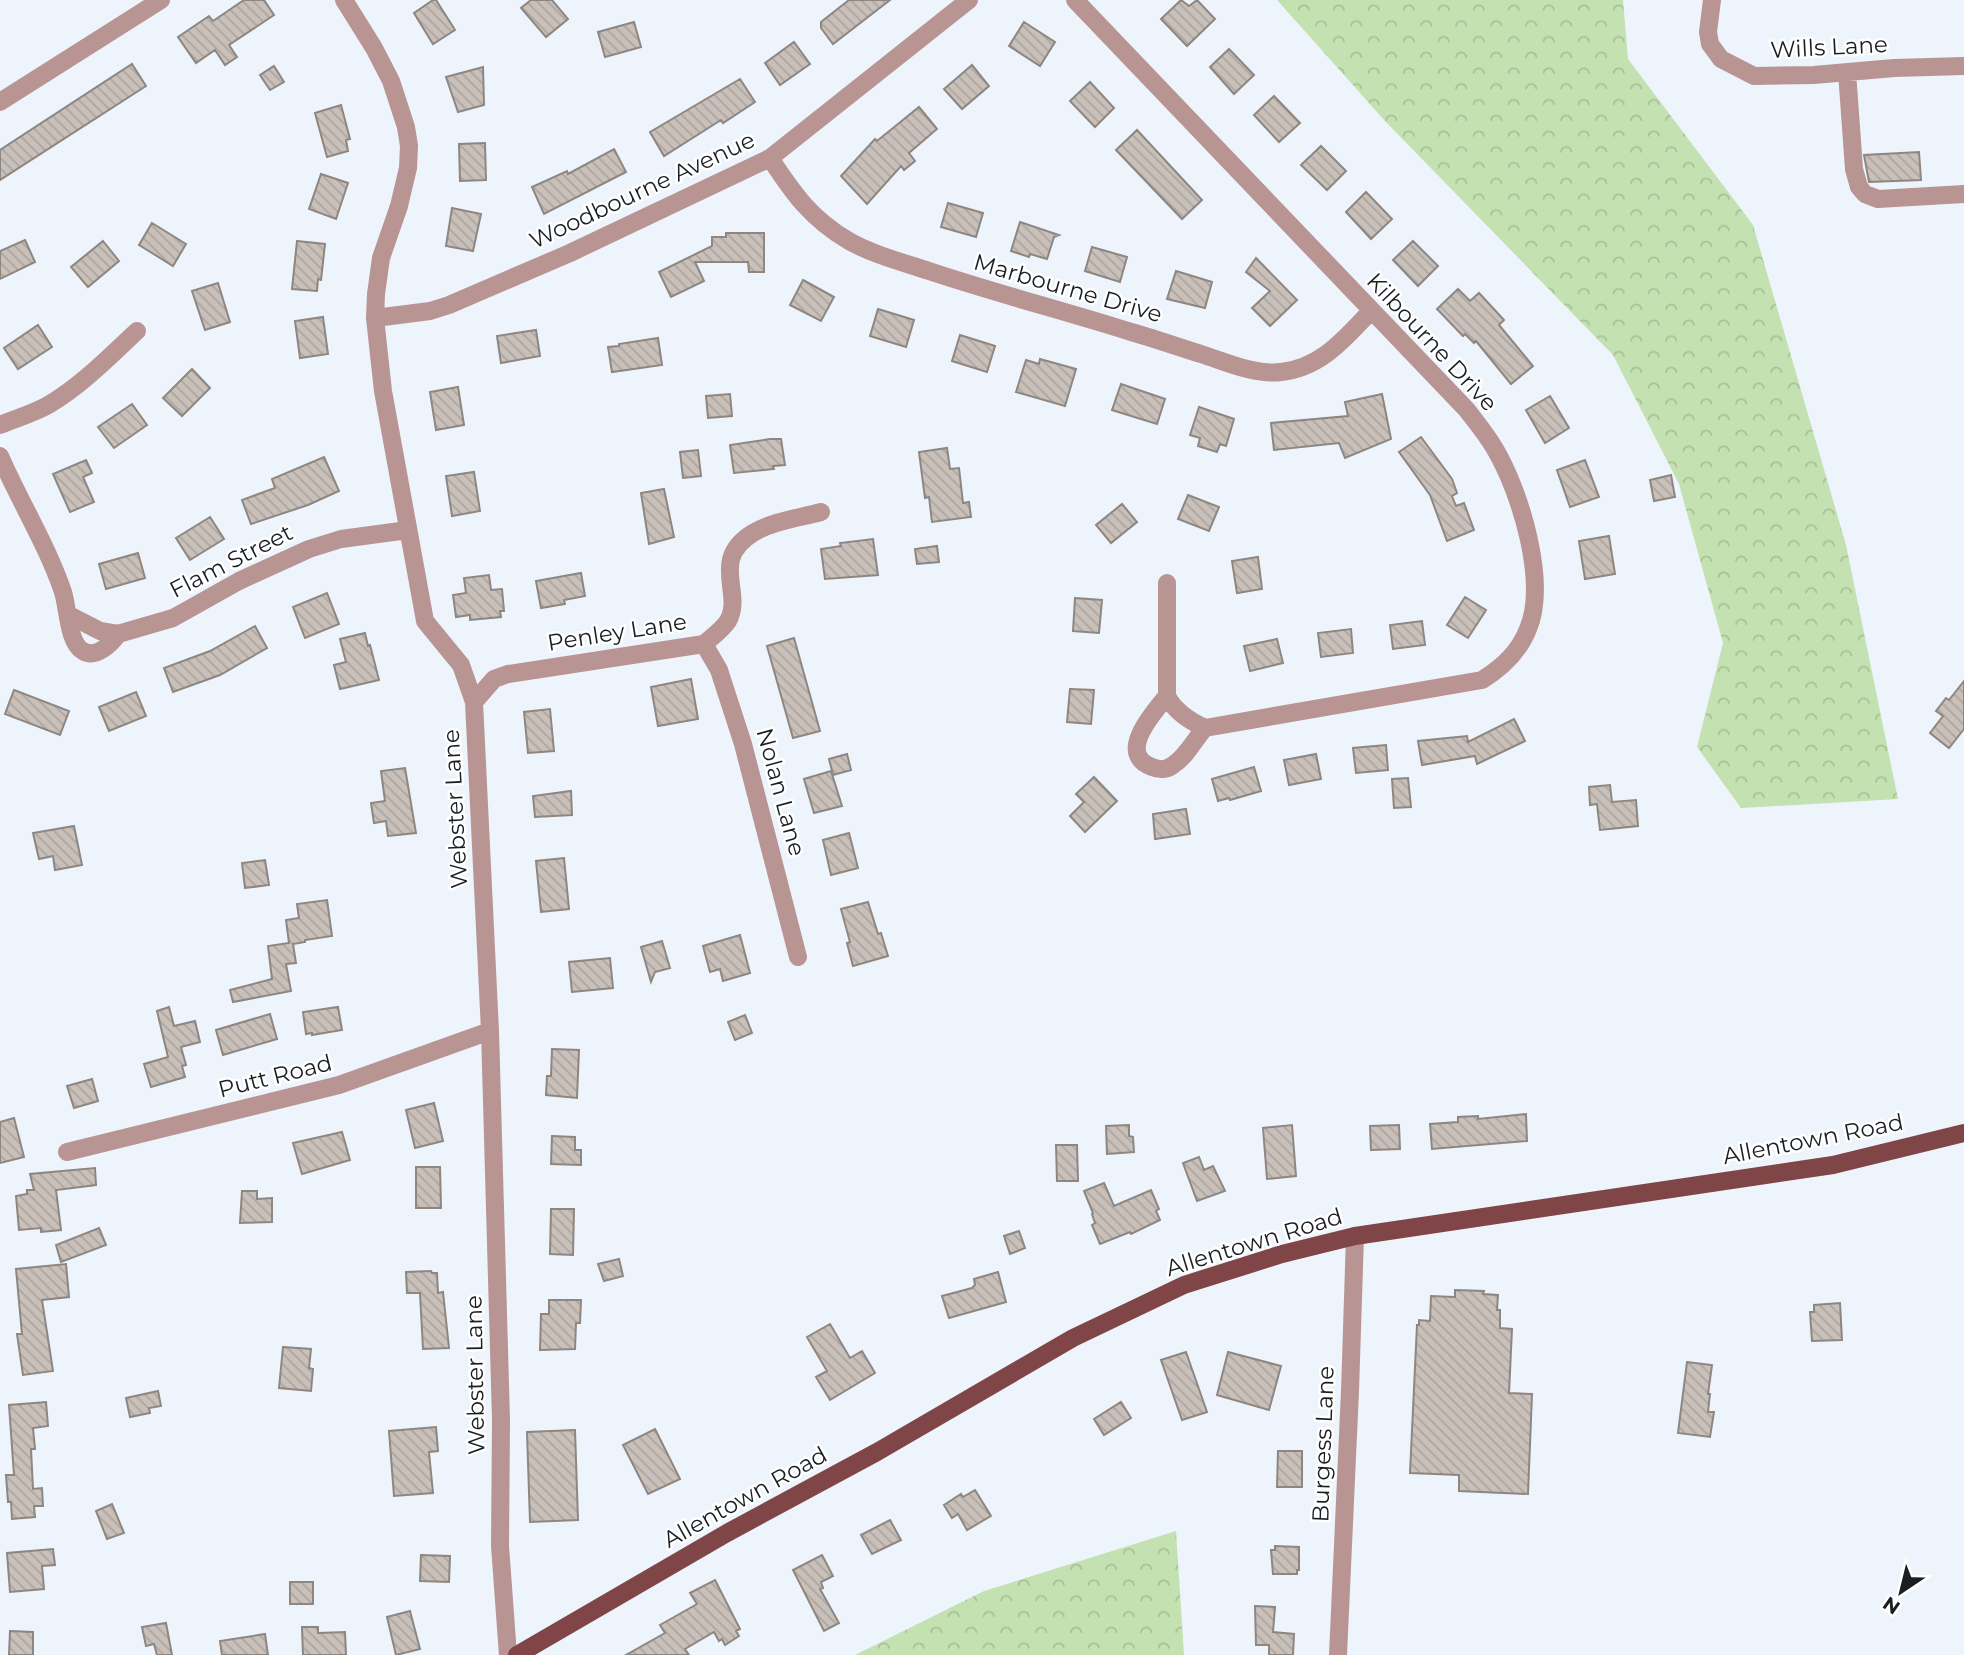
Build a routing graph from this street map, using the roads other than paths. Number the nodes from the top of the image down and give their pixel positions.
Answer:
1 (161, 0) edge
2 (344, 0) edge
3 (969, 0) edge
4 (1075, 0) edge
5 (1712, 0) edge
6 (1964, 66) edge
7 (1846, 72) junction
8 (0, 102) edge
9 (770, 158) junction
10 (1964, 194) edge
11 (1371, 311) junction
12 (375, 318) junction
13 (137, 331) dead end
14 (0, 425) edge
15 (0, 456) edge
16 (821, 512) dead end
17 (408, 530) junction
18 (1167, 583) dead end
19 (69, 615) junction
20 (118, 634) junction
21 (704, 644) junction
22 (1167, 696) junction
23 (474, 702) junction
24 (1205, 728) junction
25 (799, 957) dead end
26 (490, 1031) junction
27 (1964, 1133) edge
28 (66, 1152) dead end
29 (1354, 1236) junction
30 (508, 1655) edge
31 (517, 1655) edge
32 (1338, 1655) edge

1 - 8 street
2 - 12 street, Webster Lane
3 - 9 street, Woodbourne Avenue
4 - 11 street, Kilbourne Drive
5 - 7 street, Wills Lane
6 - 7 street, Wills Lane
7 - 10 street
9 - 11 street, Marbourne Drive
9 - 12 street, Woodbourne Avenue
11 - 24 street, Kilbourne Drive
12 - 17 street, Webster Lane
13 - 14 street
15 - 19 street, Flam Street
16 - 21 street, Penley Lane
17 - 20 street, Flam Street
17 - 23 street, Webster Lane
18 - 22 street
19 - 20 street
19 - 20 street, Flam Street
21 - 23 street, Penley Lane
21 - 25 street, Nolan Lane
22 - 24 street
22 - 24 street
23 - 26 street, Webster Lane
26 - 28 street, Putt Road
26 - 30 street, Webster Lane
27 - 29 main road, Allentown Road
29 - 31 main road, Allentown Road
29 - 32 street, Burgess Lane

